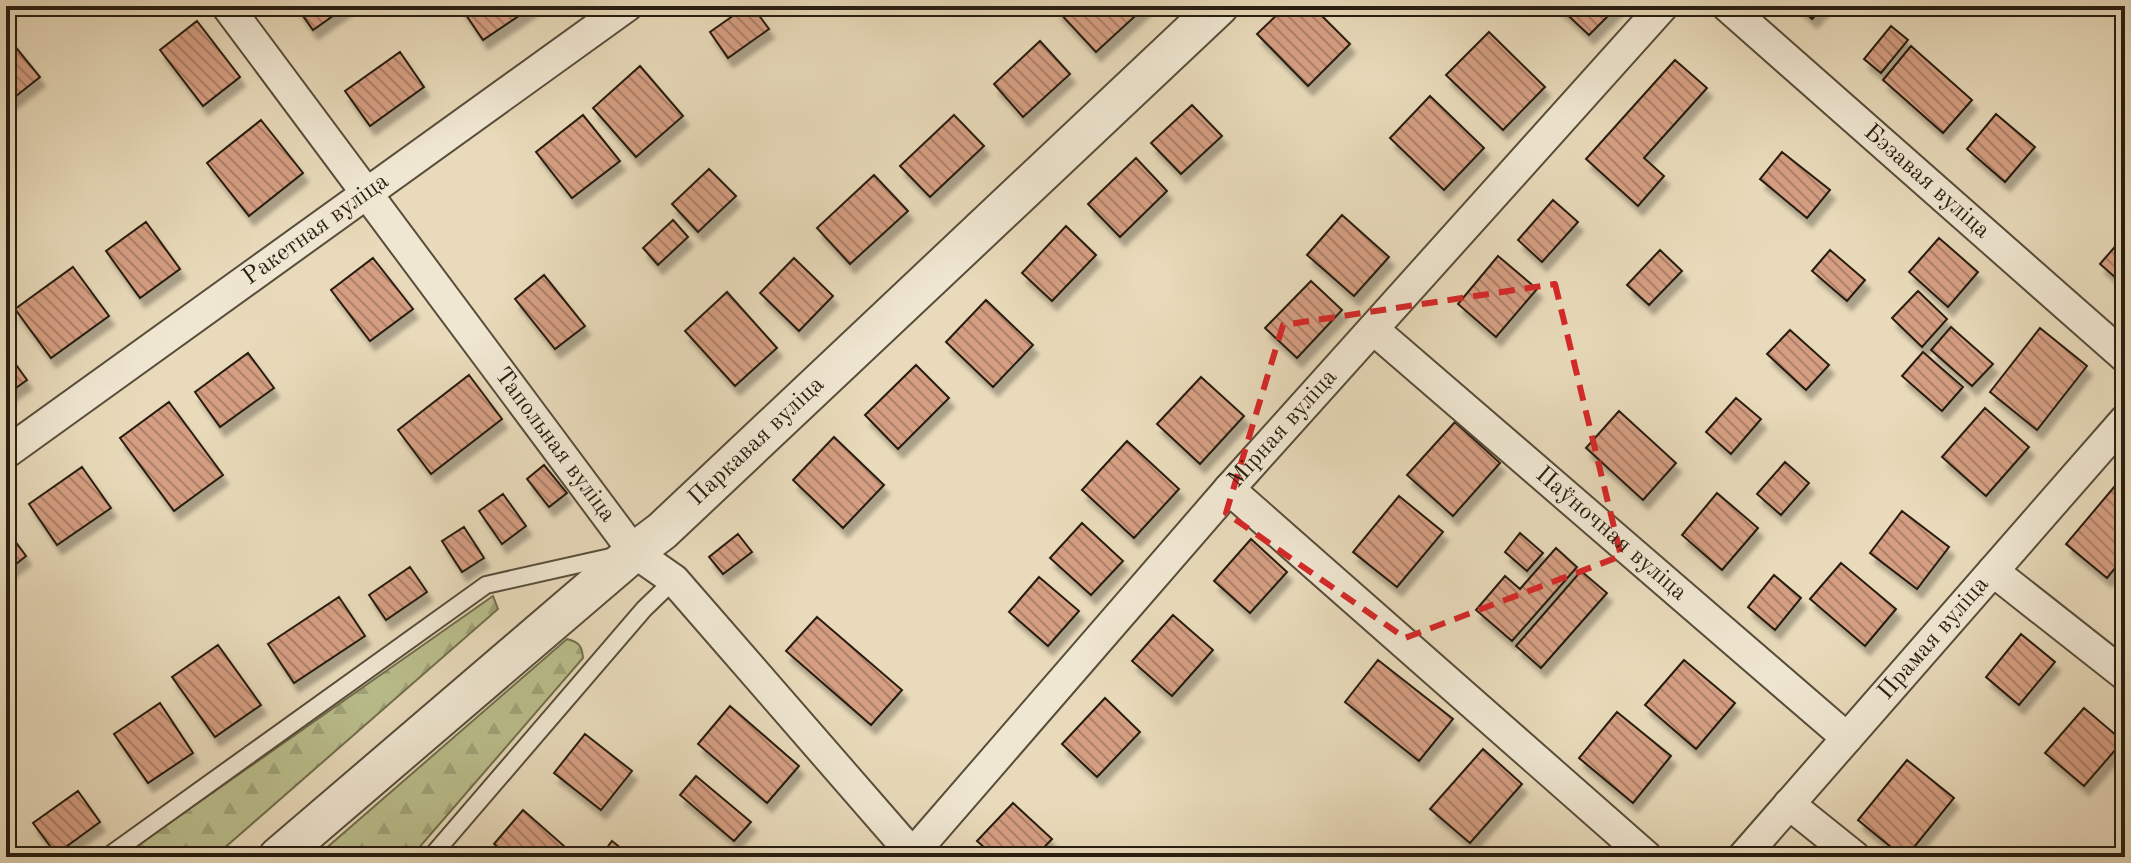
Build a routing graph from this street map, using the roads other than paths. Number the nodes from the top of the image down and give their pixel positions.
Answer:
1 (227, 6) edge
2 (627, 6) edge
3 (1219, 6) edge
4 (1663, 6) edge
5 (1727, 6) edge
6 (367, 194) junction
7 (1373, 329) junction
8 (2125, 357) edge
9 (2125, 420) edge
10 (6, 453) edge
11 (1229, 489) junction
12 (634, 552) junction
13 (1993, 571) junction
14 (674, 580) junction
15 (2125, 675) edge
16 (1847, 738) junction
17 (1789, 804) junction
18 (912, 856) edge
19 (107, 857) edge
20 (278, 857) edge
21 (431, 857) edge
22 (1647, 857) edge
23 (1743, 857) edge
24 (1855, 857) edge

1 - 6 street, Тапольная вуліца
2 - 6 street, Ракетная вуліца
3 - 12 street, Паркавая вуліца
4 - 7 street, Мірная вуліца
5 - 8 street, Бэзавая вуліца
6 - 10 street, Ракетная вуліца
6 - 12 street, Тапольная вуліца
7 - 11 street, Мірная вуліца
7 - 16 street, Паўночная вуліца
9 - 13 street, Прамая вуліца
11 - 18 street, Мірная вуліца
11 - 22 street
12 - 14 street, Тапольная вуліца
12 - 19 lane
12 - 20 street, Паркавая вуліца
13 - 15 street
13 - 16 street, Прамая вуліца
14 - 18 street, Тапольная вуліца
14 - 21 lane
16 - 17 street, Прамая вуліца
17 - 23 street, Прамая вуліца
17 - 24 street

